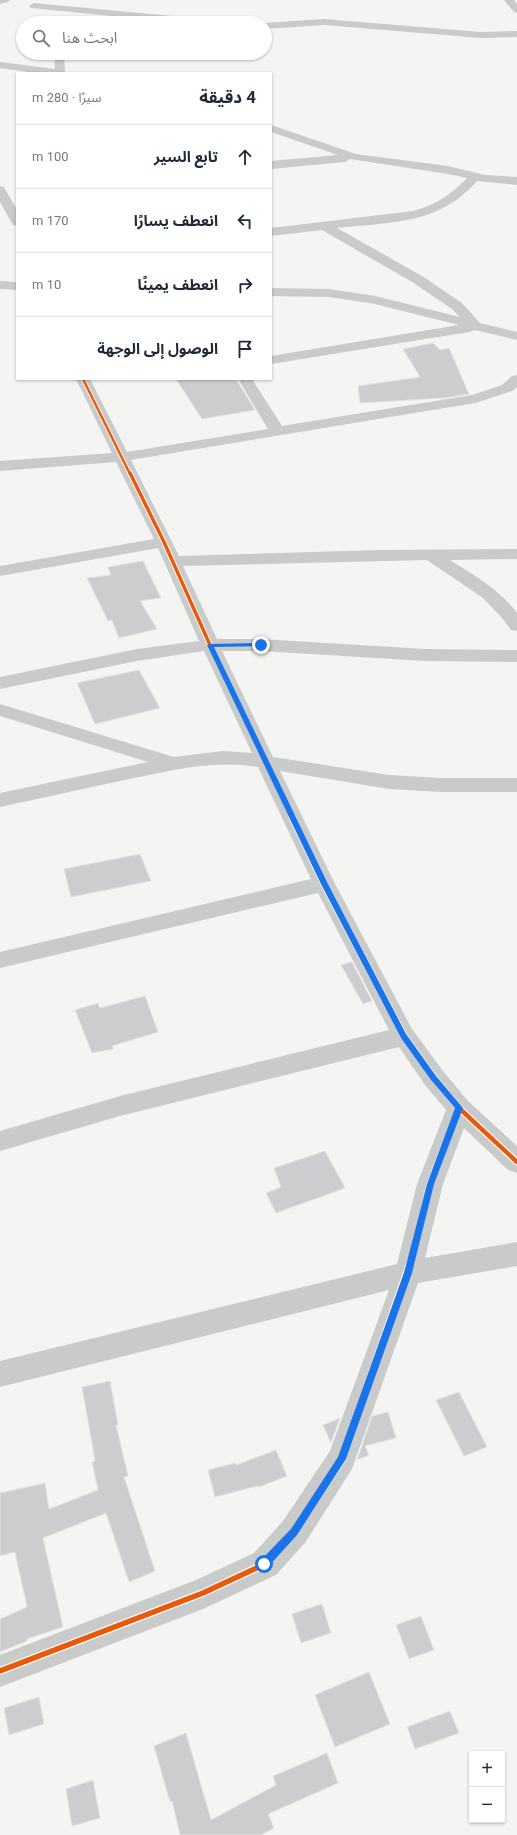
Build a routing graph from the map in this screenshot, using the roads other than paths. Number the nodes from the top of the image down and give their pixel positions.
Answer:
1 (5, 0) edge
2 (26, 0) edge
3 (509, 0) edge
4 (0, 1) edge
5 (34, 6) junction
6 (517, 10) edge
7 (42, 16) edge
8 (140, 16) edge
9 (272, 26) edge
10 (517, 34) edge
11 (59, 60) edge
12 (0, 65) edge
13 (52, 72) edge
14 (59, 72) edge
15 (272, 128) edge
16 (354, 157) junction
17 (272, 165) edge
18 (474, 176) junction
19 (517, 181) edge
20 (0, 190) edge
21 (0, 214) edge
22 (16, 216) edge
23 (324, 226) junction
24 (272, 232) edge
25 (0, 285) edge
26 (16, 286) edge
27 (272, 292) edge
28 (476, 327) junction
29 (517, 336) edge
30 (272, 360) edge
31 (517, 379) edge
32 (84, 380) edge
33 (245, 380) edge
34 (277, 431) junction
35 (123, 457) junction
36 (0, 466) edge
37 (164, 542) junction
38 (430, 554) junction
39 (517, 554) edge
40 (173, 561) junction
41 (4, 569) edge
42 (517, 626) edge
43 (210, 645) junction
44 (517, 656) edge
45 (0, 683) edge
46 (0, 710) edge
47 (265, 762) junction
48 (174, 763) junction
49 (517, 785) edge
50 (0, 800) edge
51 (324, 884) junction
52 (0, 960) edge
53 (404, 1036) junction
54 (459, 1108) junction
55 (0, 1142) edge
56 (517, 1162) edge
57 (517, 1254) edge
58 (408, 1273) junction
59 (0, 1374) edge
60 (0, 1671) edge

1 - 4 street
2 - 5 street
3 - 6 street
5 - 7 street
5 - 8 street
9 - 10 street
11 - 14 street
12 - 13 street
15 - 16 street
16 - 17 street
16 - 18 street
18 - 19 street
18 - 23 street
20 - 22 street
21 - 22 street
23 - 24 street
23 - 28 street
25 - 26 street
27 - 28 street
28 - 29 street
28 - 30 street
31 - 34 street
32 - 35 street
33 - 34 street
34 - 35 street
35 - 36 street
35 - 37 street
37 - 40 street
37 - 41 street
38 - 39 street
38 - 40 street
38 - 42 street
40 - 43 street
43 - 44 street
43 - 45 street
43 - 47 street
46 - 48 street
47 - 48 street
47 - 49 street
47 - 51 street
48 - 50 street
51 - 52 street
51 - 53 street
53 - 54 street
53 - 55 street
54 - 56 street
54 - 58 street
57 - 58 street
58 - 59 street
58 - 60 street

